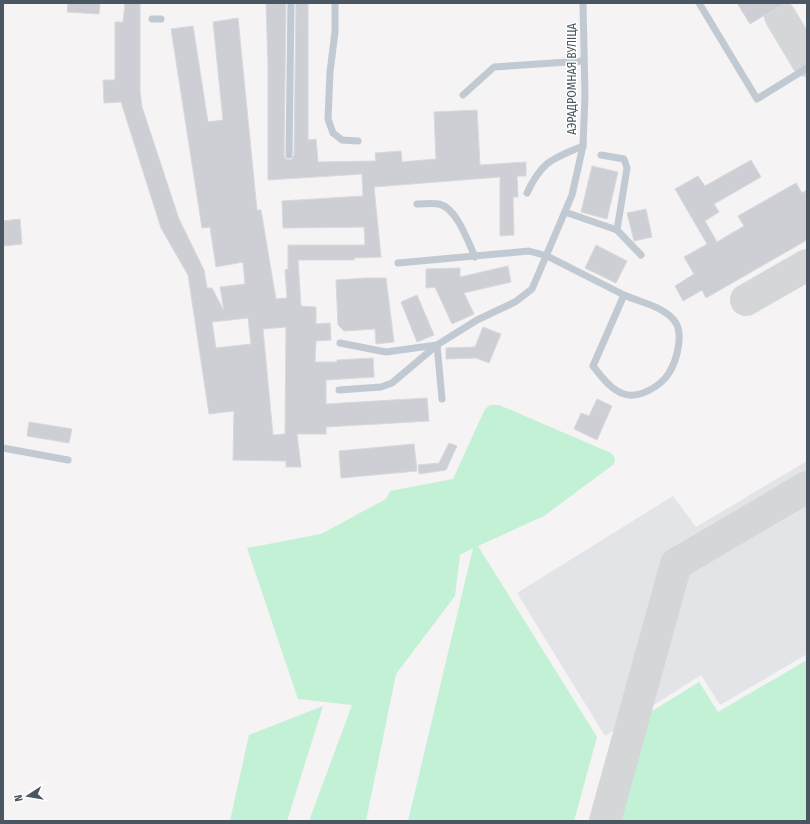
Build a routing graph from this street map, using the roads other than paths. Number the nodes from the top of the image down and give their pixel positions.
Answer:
1 (291, 3) edge
2 (335, 3) edge
3 (583, 3) edge
4 (699, 3) edge
5 (152, 19) dead end
6 (160, 19) dead end
7 (584, 61) junction
8 (807, 68) edge
9 (463, 95) dead end
10 (358, 141) dead end
11 (583, 146) junction
12 (289, 155) dead end
13 (601, 155) dead end
14 (527, 193) dead end
15 (417, 204) dead end
16 (565, 212) junction
17 (617, 230) junction
18 (641, 255) dead end
19 (546, 256) junction
20 (475, 257) junction
21 (398, 263) dead end
22 (624, 296) junction
23 (340, 343) dead end
24 (437, 345) junction
25 (339, 390) dead end
26 (442, 399) dead end
27 (3, 448) edge
28 (68, 460) dead end

1 - 12 lane
2 - 10 lane
3 - 7 lane, АЭРАДРОМНАЯ ВУЛІЦА
4 - 8 lane
5 - 6 lane
7 - 9 lane
7 - 11 lane, АЭРАДРОМНАЯ ВУЛІЦА
11 - 14 lane
11 - 16 lane, АЭРАДРОМНАЯ ВУЛІЦА
13 - 17 lane
15 - 20 lane
16 - 17 lane
16 - 19 lane, АЭРАДРОМНАЯ ВУЛІЦА
17 - 18 lane
19 - 20 lane
19 - 22 lane
19 - 24 lane, АЭРАДРОМНАЯ ВУЛІЦА
20 - 21 lane
22 - 22 lane
23 - 24 lane
24 - 25 lane
24 - 26 lane
27 - 28 lane

